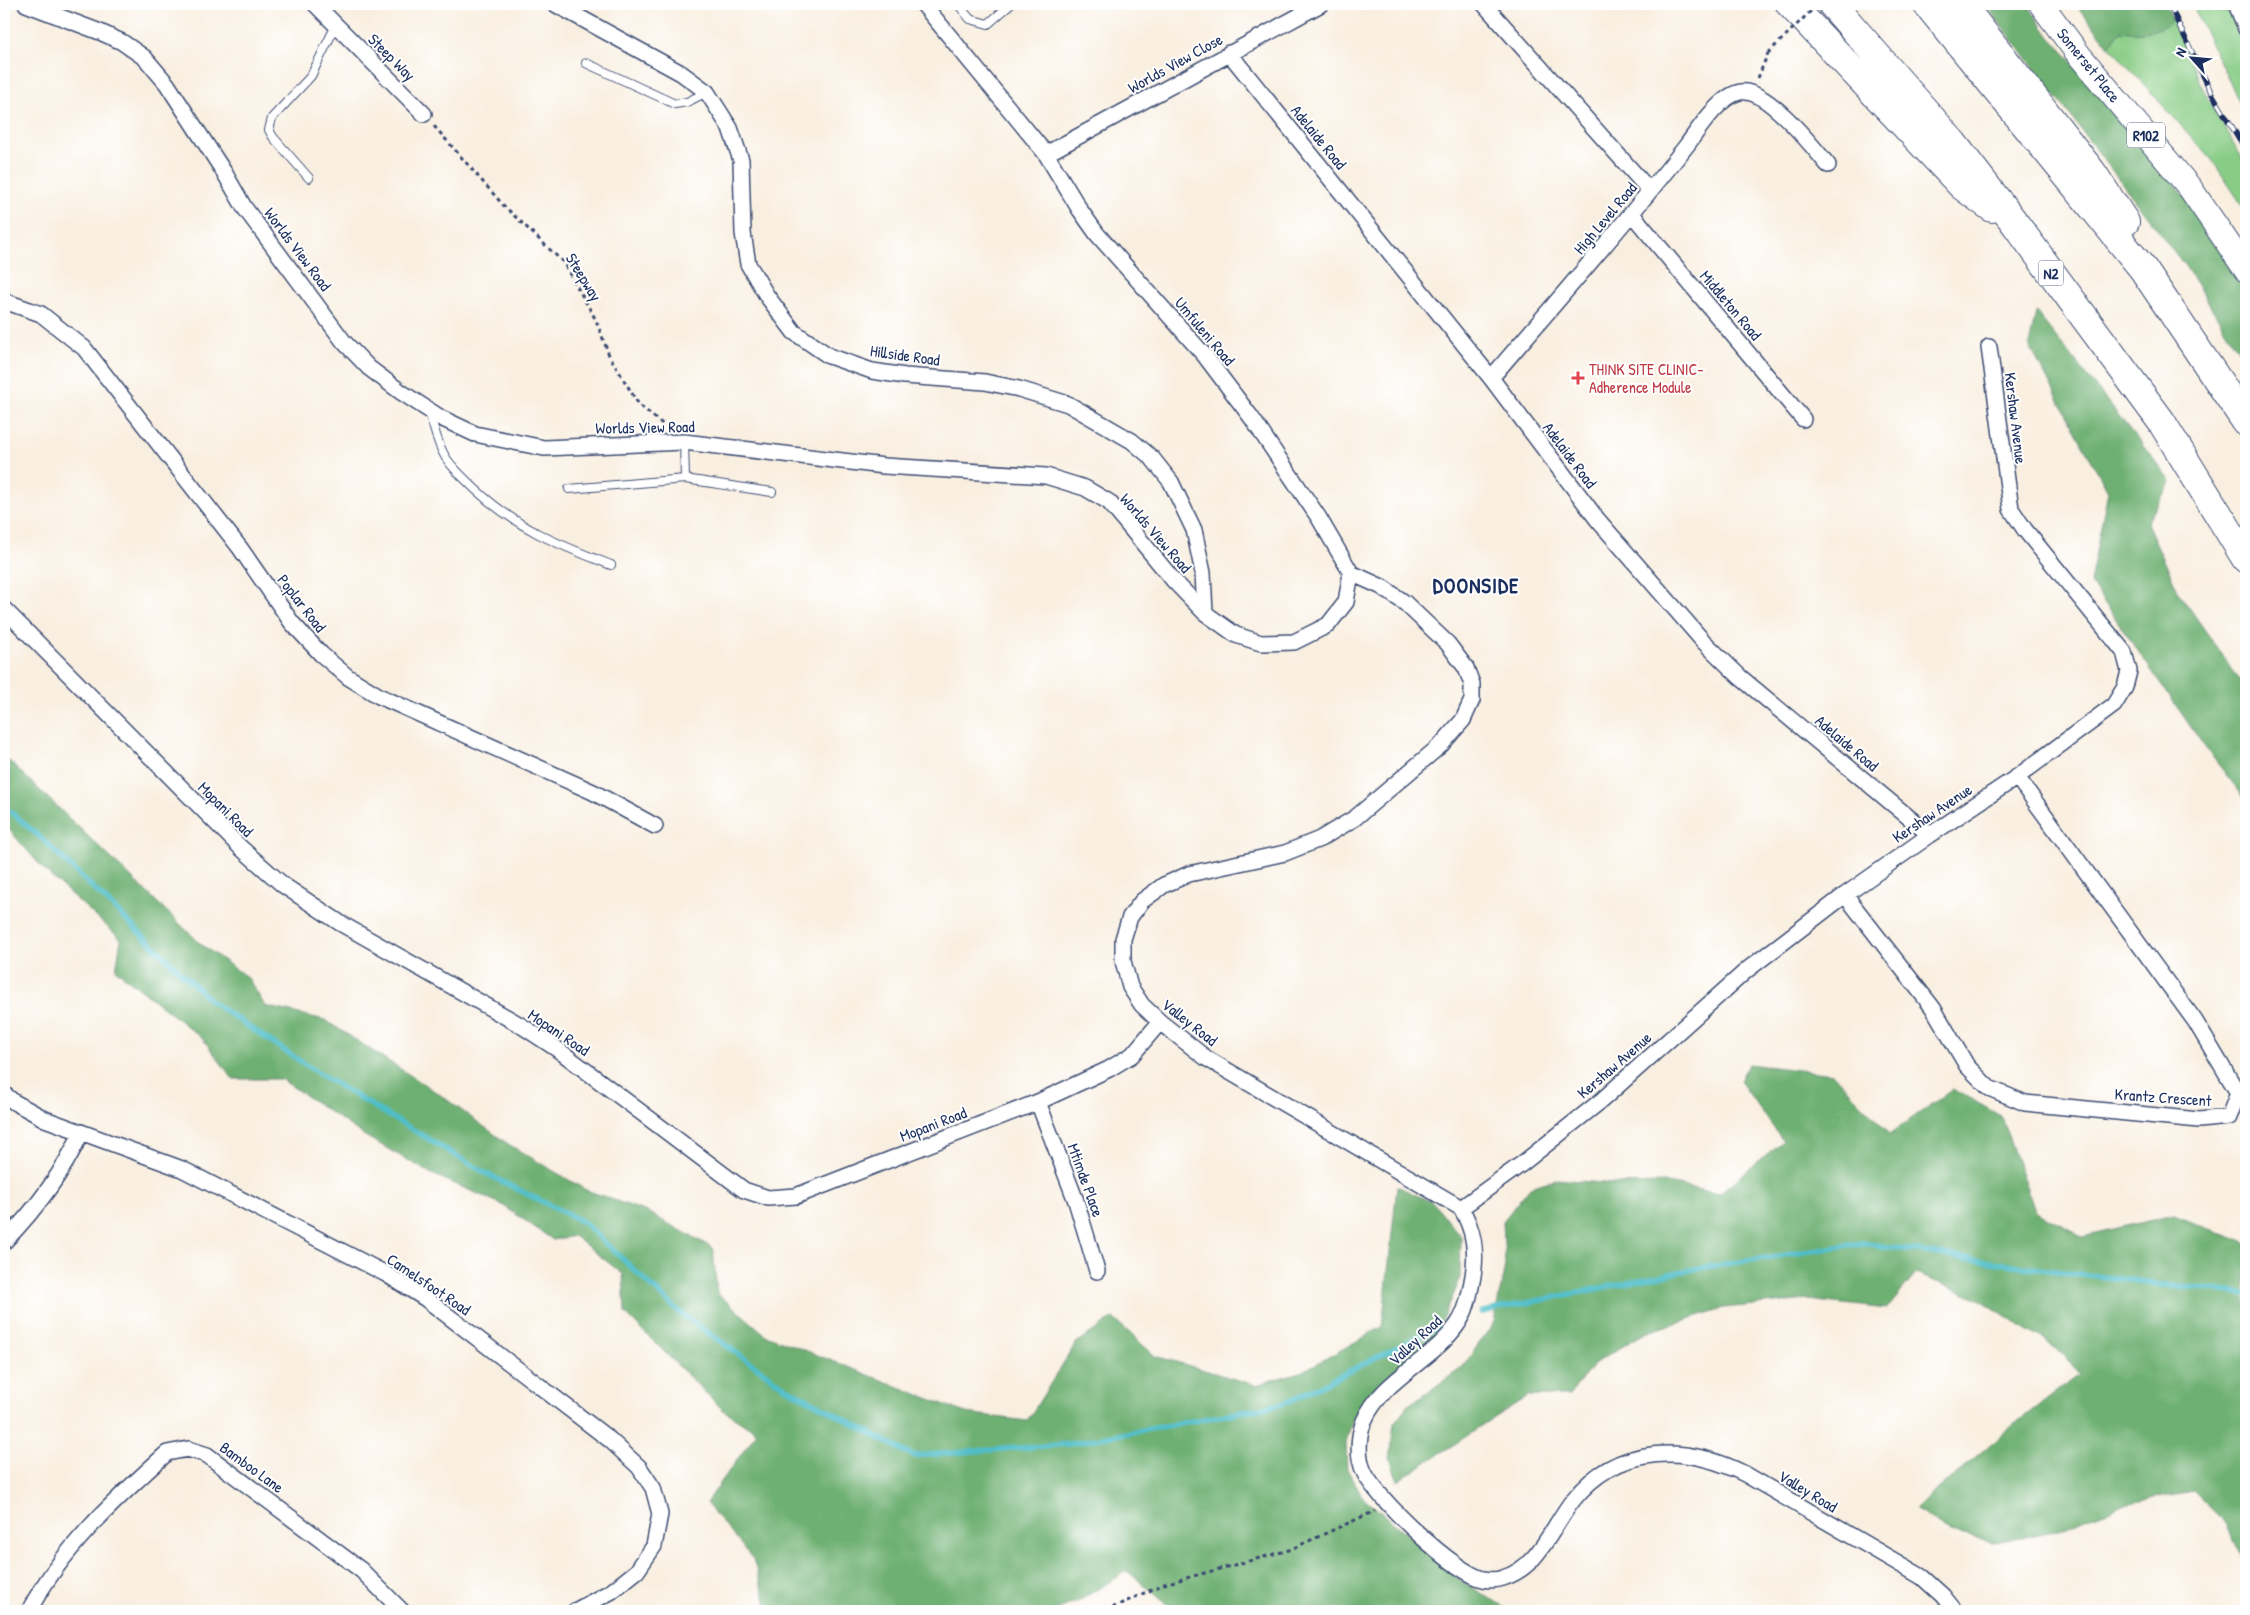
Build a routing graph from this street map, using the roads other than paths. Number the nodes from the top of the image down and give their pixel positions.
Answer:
1 (26, 4) edge
2 (314, 4) edge
3 (555, 4) edge
4 (923, 4) edge
5 (958, 4) edge
6 (1011, 4) edge
7 (1321, 4) edge
8 (1484, 4) edge
9 (1790, 4) edge
10 (1832, 4) edge
11 (1927, 4) edge
12 (1961, 4) edge
13 (2041, 4) edge
14 (2236, 4) edge
15 (336, 25) junction
16 (2246, 29) edge
17 (1229, 53) junction
18 (586, 63) dead end
19 (707, 92) junction
20 (424, 114) road end
21 (1046, 154) junction
22 (1828, 165) dead end
23 (309, 178) dead end
24 (1650, 191) junction
25 (1632, 214) junction
26 (2010, 218) junction
27 (2143, 269) junction
28 (2246, 270) edge
29 (4, 301) edge
30 (1988, 347) dead end
31 (1491, 378) junction
32 (428, 410) junction
33 (1803, 419) dead end
34 (2246, 422) edge
35 (684, 442) junction
36 (685, 479) junction
37 (568, 489) dead end
38 (772, 492) dead end
39 (2246, 559) edge
40 (611, 565) dead end
41 (1351, 573) junction
42 (4, 609) edge
43 (1205, 613) junction
44 (2017, 777) junction
45 (656, 826) dead end
46 (1930, 834) junction
47 (1846, 895) junction
48 (1160, 1022) junction
49 (4, 1094) edge
50 (1038, 1102) junction
51 (80, 1133) junction
52 (1461, 1208) junction
53 (4, 1242) edge
54 (1097, 1271) dead end
55 (29, 1611) edge
56 (402, 1611) edge
57 (575, 1611) edge
58 (1955, 1611) edge

1 - 32 street, Worlds View Road
2 - 15 street, Steep Way
3 - 19 street, Hillside Road
4 - 21 street, Umfuleni Road
5 - 6 lane
7 - 17 street, Worlds View Close
8 - 24 street
9 - 26 highway
10 - 26 highway, N2
11 - 27 highway
12 - 27 highway
13 - 28 main road, Somerset Place / R102
14 - 16 street
15 - 20 street, Steep Way
15 - 23 lane
17 - 21 street, Worlds View Close
17 - 31 street, Adelaide Road
18 - 19 lane
19 - 43 street, Hillside Road
21 - 41 street, Umfuleni Road
22 - 24 street, High Level Road
24 - 25 street, High Level Road
25 - 31 street, High Level Road
25 - 33 street, Middleton Road
26 - 39 highway, N2
27 - 34 highway
29 - 45 street, Poplar Road
30 - 44 street, Kershaw Avenue
31 - 46 street, Adelaide Road
32 - 35 street, Worlds View Road
32 - 40 lane
35 - 36 lane
35 - 43 street, Worlds View Road
36 - 37 lane
36 - 38 lane
41 - 43 street, Worlds View Road
41 - 48 street, Valley Road
42 - 50 street, Mopani Road
44 - 46 street, Kershaw Avenue
44 - 47 street, Krantz Crescent
46 - 47 street, Kershaw Avenue
47 - 52 street, Kershaw Avenue
48 - 50 street, Mopani Road
48 - 52 street, Valley Road
49 - 51 street, Camelsfoot Road
50 - 54 street, Mtimde Place
51 - 53 street
51 - 57 street, Camelsfoot Road
52 - 58 street, Valley Road
55 - 56 street, Bamboo Lane

